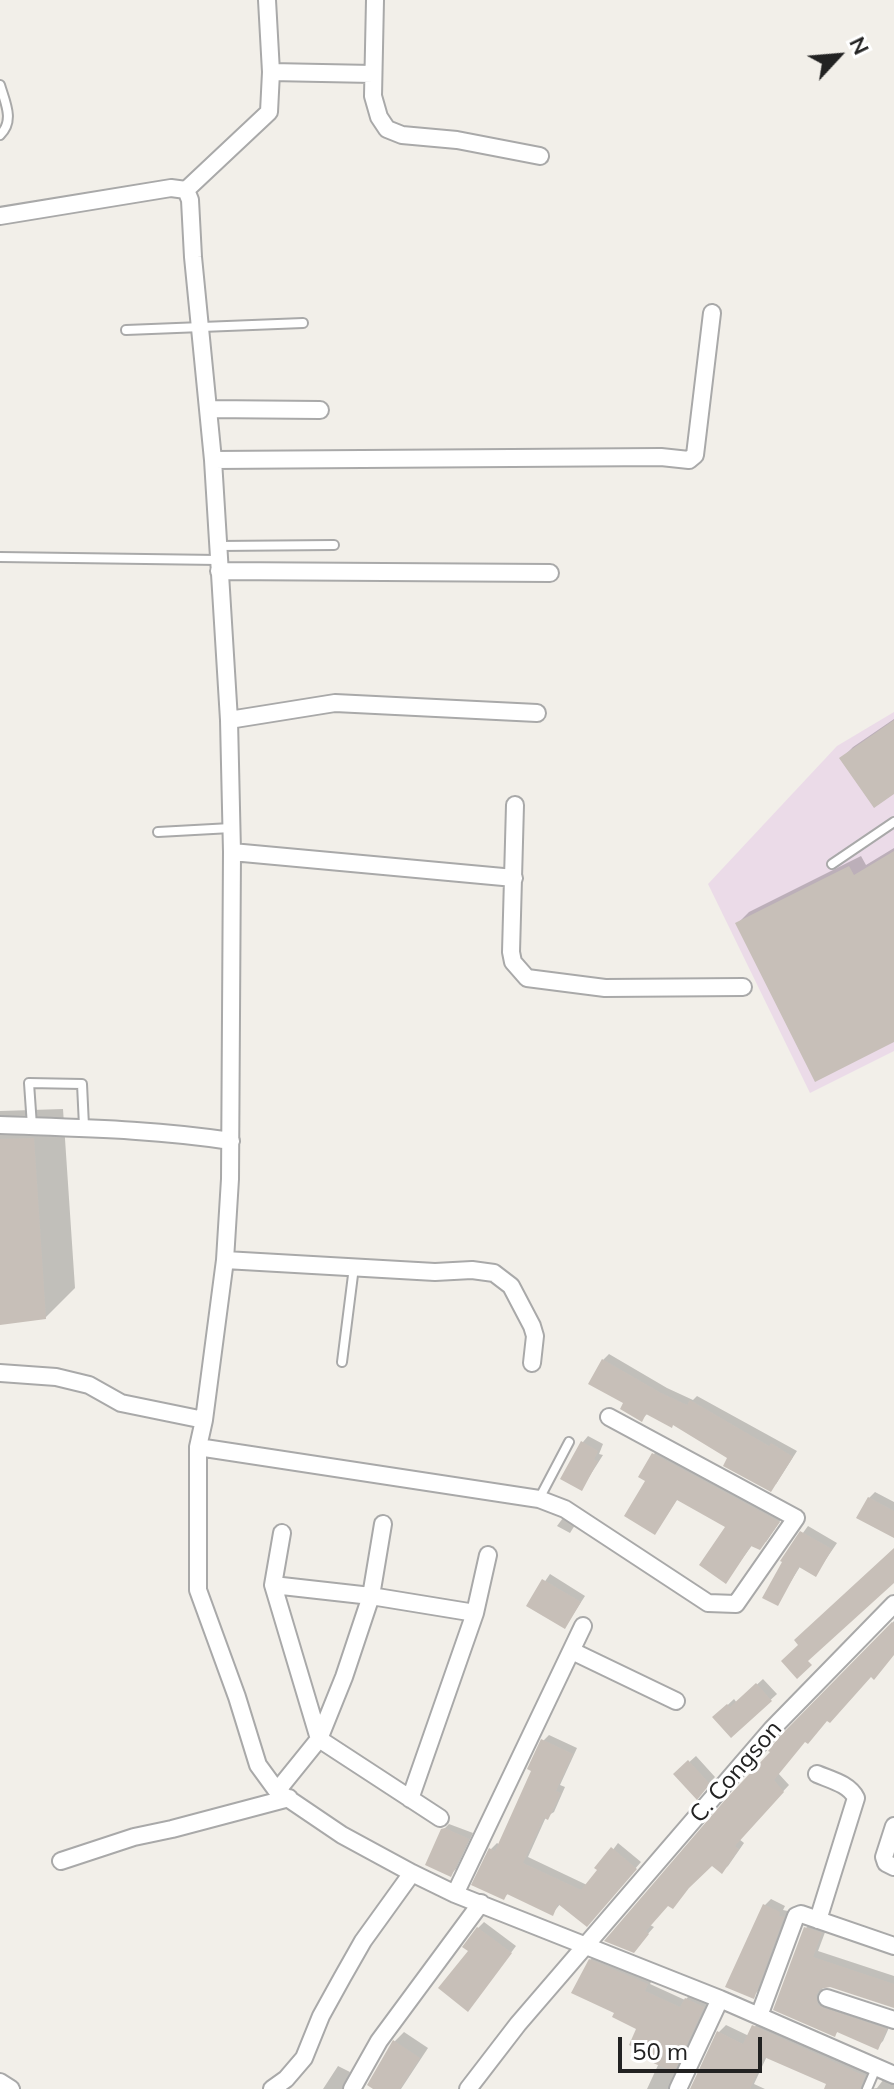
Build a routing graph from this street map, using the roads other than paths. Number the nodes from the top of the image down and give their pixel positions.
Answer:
1 (267, 0) edge
2 (375, 0) edge
3 (271, 72) junction
4 (373, 74) junction
5 (0, 85) edge
6 (0, 135) edge
7 (540, 156) dead end
8 (186, 190) junction
9 (0, 216) edge
10 (712, 313) dead end
11 (303, 323) dead end
12 (200, 329) junction
13 (126, 330) dead end
14 (208, 409) junction
15 (320, 410) dead end
16 (213, 460) junction
17 (334, 545) dead end
18 (0, 557) edge
19 (218, 559) junction
20 (550, 573) dead end
21 (537, 713) dead end
22 (229, 720) junction
23 (515, 805) dead end
24 (894, 822) edge
25 (231, 828) junction
26 (158, 832) dead end
27 (232, 852) junction
28 (832, 864) dead end
29 (514, 878) junction
30 (743, 987) dead end
31 (0, 1125) edge
32 (32, 1126) junction
33 (84, 1126) junction
34 (231, 1141) junction
35 (225, 1260) junction
36 (355, 1267) junction
37 (342, 1362) dead end
38 (532, 1363) dead end
39 (0, 1373) edge
40 (609, 1417) dead end
41 (204, 1420) junction
42 (569, 1442) dead end
43 (198, 1447) junction
44 (539, 1499) junction
45 (383, 1524) dead end
46 (282, 1533) dead end
47 (488, 1555) dead end
48 (273, 1585) junction
49 (371, 1596) junction
50 (894, 1604) edge
51 (475, 1613) junction
52 (583, 1626) dead end
53 (572, 1651) junction
54 (676, 1701) dead end
55 (319, 1739) junction
56 (817, 1774) dead end
57 (283, 1794) junction
58 (410, 1799) junction
59 (440, 1818) dead end
60 (894, 1826) edge
61 (61, 1861) dead end
62 (894, 1867) edge
63 (412, 1873) junction
64 (455, 1894) junction
65 (481, 1903) junction
66 (818, 1920) junction
67 (894, 1946) edge
68 (587, 1947) junction
69 (827, 1998) dead end
70 (720, 1999) junction
71 (759, 2016) junction
72 (894, 2020) edge
73 (298, 2066) junction
74 (888, 2069) edge
75 (0, 2082) edge
76 (11, 2089) edge
77 (272, 2089) edge
78 (295, 2089) edge
79 (352, 2089) edge
80 (468, 2089) edge
81 (678, 2089) edge
82 (867, 2089) edge

1 - 3 street
2 - 4 street
3 - 4 street
3 - 8 street
4 - 7 street
5 - 6 lane
8 - 9 street
8 - 12 street
10 - 16 street
11 - 12 lane
12 - 13 lane
12 - 14 street
14 - 15 street
14 - 16 street
16 - 19 street
17 - 19 lane
18 - 19 lane
19 - 20 street
19 - 22 street
21 - 22 street
22 - 25 street
23 - 29 street
24 - 28 lane
25 - 26 lane
25 - 27 street
27 - 29 street
27 - 34 street
29 - 30 street
31 - 32 street
32 - 33 street
32 - 33 lane
33 - 34 street
34 - 35 street
35 - 36 street
35 - 41 street
36 - 37 lane
36 - 38 street
39 - 41 street
40 - 44 street
41 - 43 street
42 - 44 lane
43 - 44 street
43 - 57 street
45 - 49 street
46 - 48 street
47 - 51 street
48 - 49 street
48 - 55 street
49 - 51 street
49 - 55 street
50 - 68 street, C. Congson
51 - 58 street
52 - 53 street
53 - 54 street
53 - 64 street
55 - 57 street
55 - 58 street
56 - 66 street
57 - 61 street
57 - 63 street
58 - 59 street
60 - 62 street
63 - 64 street
63 - 73 street
64 - 65 street
65 - 68 street
65 - 79 street
66 - 67 street
66 - 71 street
68 - 70 street
68 - 80 street, C. Congson
69 - 72 street
70 - 71 street
70 - 81 street
71 - 74 street
73 - 77 street
73 - 78 street
74 - 82 lane
75 - 76 street

